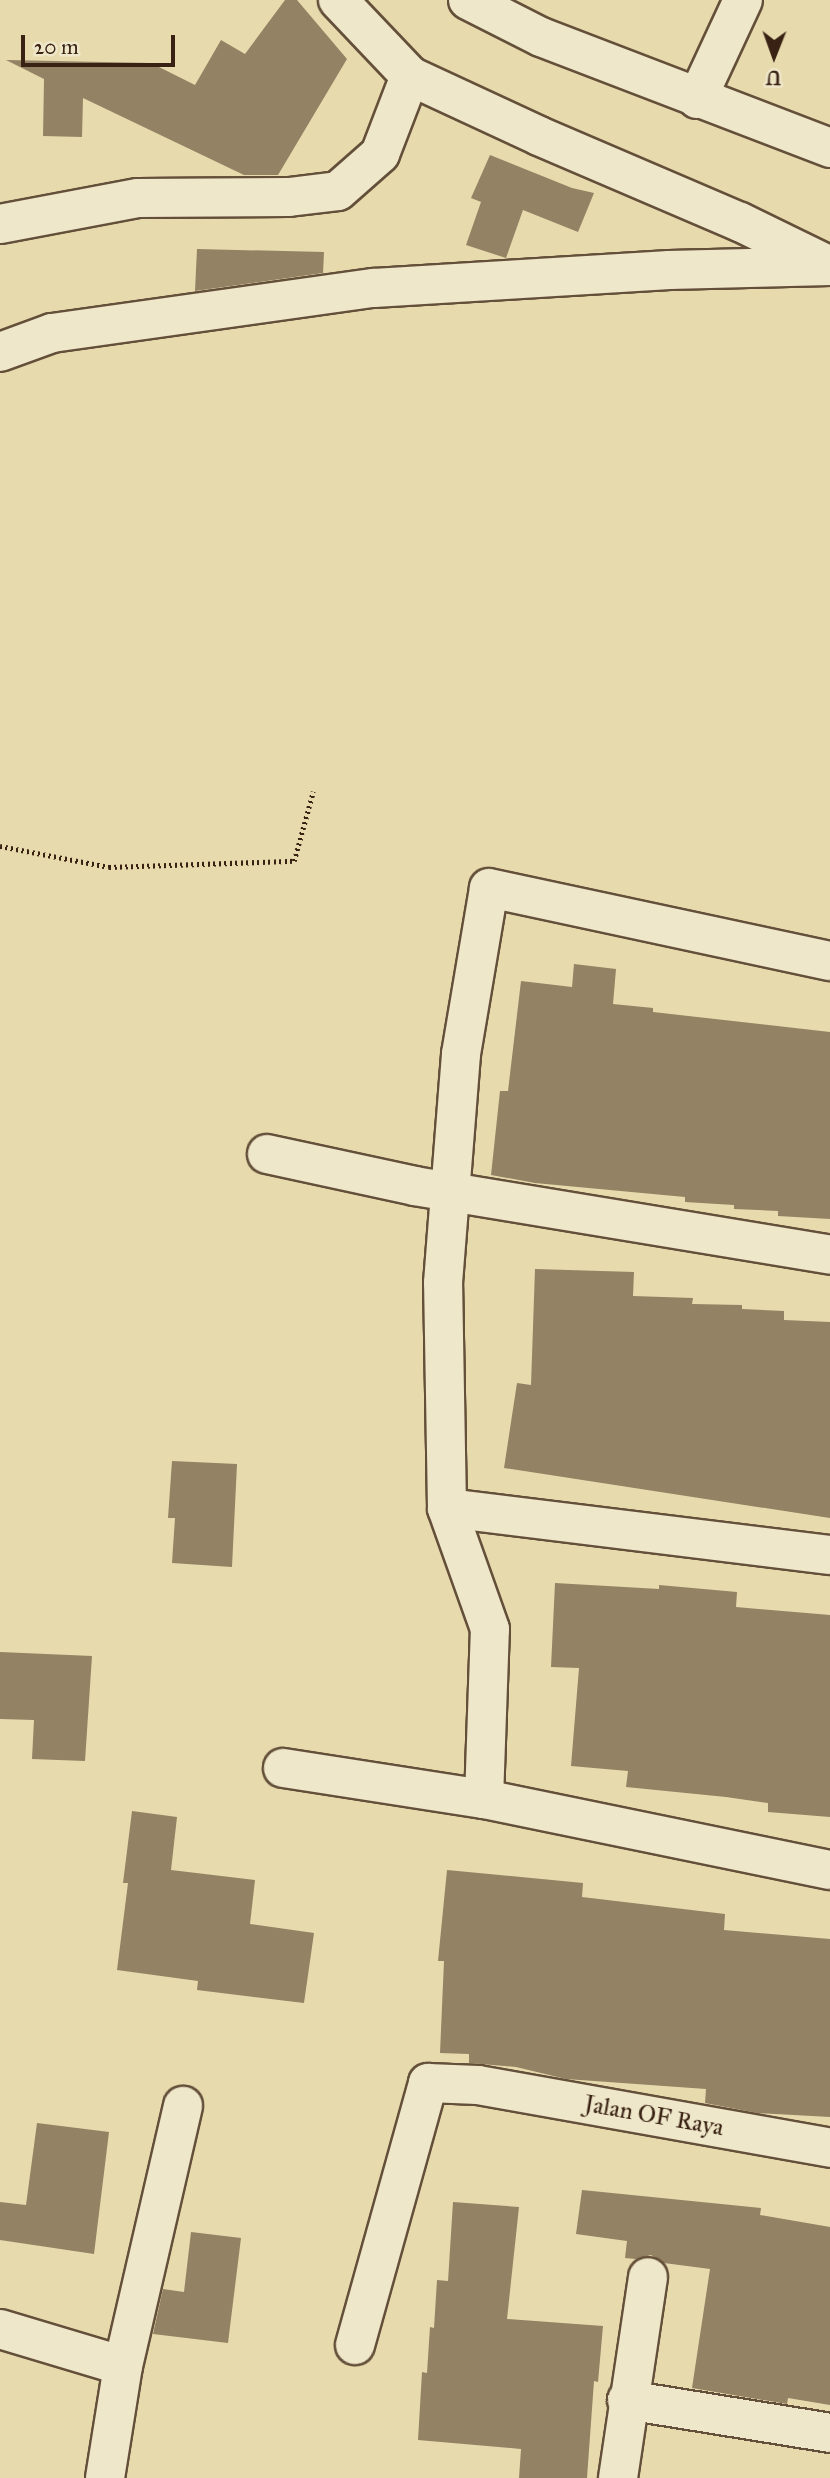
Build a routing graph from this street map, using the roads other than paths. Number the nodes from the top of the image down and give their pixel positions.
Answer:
1 (338, 0) edge
2 (468, 0) edge
3 (743, 0) edge
4 (410, 76) junction
5 (697, 99) junction
6 (830, 148) edge
7 (0, 224) edge
8 (829, 266) edge
9 (0, 352) edge
10 (830, 961) edge
11 (267, 1154) dead end
12 (451, 1192) junction
13 (830, 1255) edge
14 (447, 1508) junction
15 (830, 1555) edge
16 (283, 1768) dead end
17 (484, 1799) junction
18 (830, 1870) edge
19 (183, 2106) dead end
20 (830, 2148) edge
21 (648, 2277) dead end
22 (0, 2329) edge
23 (355, 2345) dead end
24 (123, 2366) junction
25 (627, 2400) junction
26 (830, 2433) edge
27 (105, 2478) edge
28 (618, 2478) edge

1 - 4 street
2 - 5 street
3 - 5 street
4 - 7 street
4 - 8 street
5 - 6 street
8 - 9 street
10 - 12 street
11 - 12 street
12 - 13 street
12 - 14 street
14 - 15 street
14 - 17 street
16 - 17 street
17 - 18 street
19 - 24 street
20 - 23 street, Jalan OF Raya
21 - 25 street
22 - 24 street
24 - 27 street
25 - 26 street
25 - 28 street

